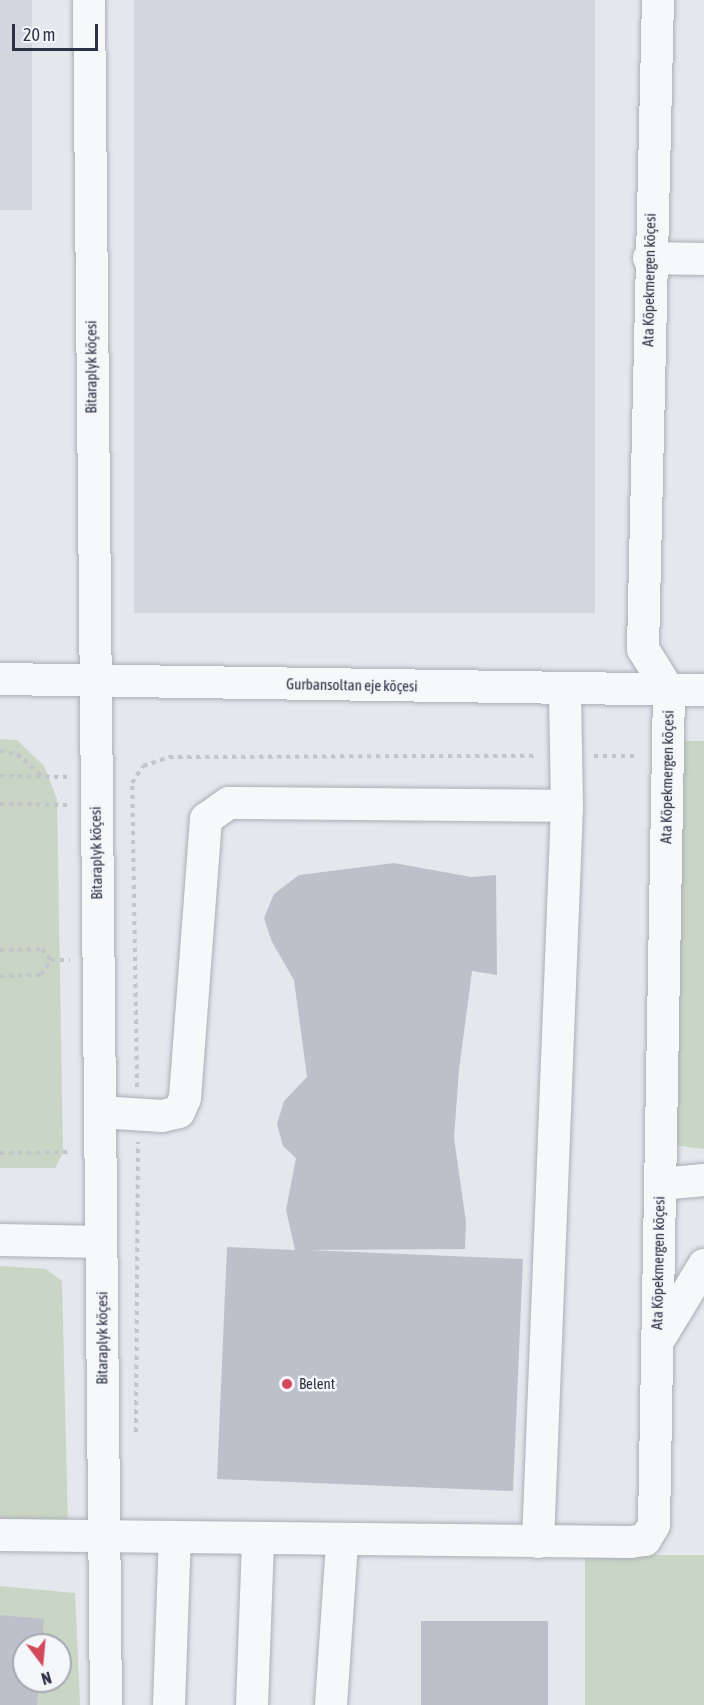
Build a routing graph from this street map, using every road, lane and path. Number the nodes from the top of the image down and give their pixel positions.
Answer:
1 (89, 0) edge
2 (658, 0) edge
3 (649, 258) junction
4 (704, 259) edge
5 (0, 679) edge
6 (93, 679) junction
7 (565, 689) junction
8 (704, 690) edge
9 (669, 691) junction
10 (0, 751) edge
11 (0, 776) edge
12 (42, 776) junction
13 (95, 791) junction
14 (0, 804) edge
15 (567, 806) junction
16 (0, 950) edge
17 (51, 960) junction
18 (98, 961) junction
19 (135, 962) dead end
20 (0, 976) edge
21 (100, 1112) junction
22 (137, 1115) junction
23 (0, 1153) edge
24 (63, 1153) dead end
25 (704, 1180) edge
26 (660, 1184) junction
27 (0, 1240) edge
28 (101, 1242) junction
29 (704, 1265) edge
30 (657, 1342) junction
31 (136, 1443) dead end
32 (0, 1535) edge
33 (175, 1537) junction
34 (102, 1539) junction
35 (258, 1540) junction
36 (342, 1542) junction
37 (538, 1542) junction
38 (106, 1705) edge
39 (169, 1705) edge
40 (252, 1705) edge
41 (331, 1705) edge

1 - 6 street, Bitaraplyk köçesi
2 - 3 street, Ata Köpekmergen köçesi
3 - 4 street
3 - 9 street, Ata Köpekmergen köçesi
5 - 6 street, Gurbansoltan eje köçesi
6 - 7 street, Gurbansoltan eje köçesi
6 - 13 street, Bitaraplyk köçesi
7 - 9 street, Gurbansoltan eje köçesi
7 - 15 street
8 - 9 street, Gurbansoltan eje köçesi
9 - 26 street, Ata Köpekmergen köçesi
10 - 12 path
11 - 12 path
12 - 13 path
13 - 14 path
13 - 18 street, Bitaraplyk köçesi
15 - 22 street
15 - 37 street
16 - 17 path
17 - 18 path
17 - 20 path
18 - 21 street, Bitaraplyk köçesi
19 - 22 path
21 - 22 street
21 - 28 street, Bitaraplyk köçesi
22 - 31 path
23 - 24 path
25 - 26 street
26 - 30 street, Ata Köpekmergen köçesi
27 - 28 street
28 - 34 street, Bitaraplyk köçesi
29 - 30 street
30 - 37 street, Ata Köpekmergen köçesi
32 - 34 street
33 - 34 street
33 - 35 street
33 - 39 street
34 - 38 street, Bitaraplyk köçesi
35 - 36 street
35 - 40 street
36 - 37 street
36 - 41 street

